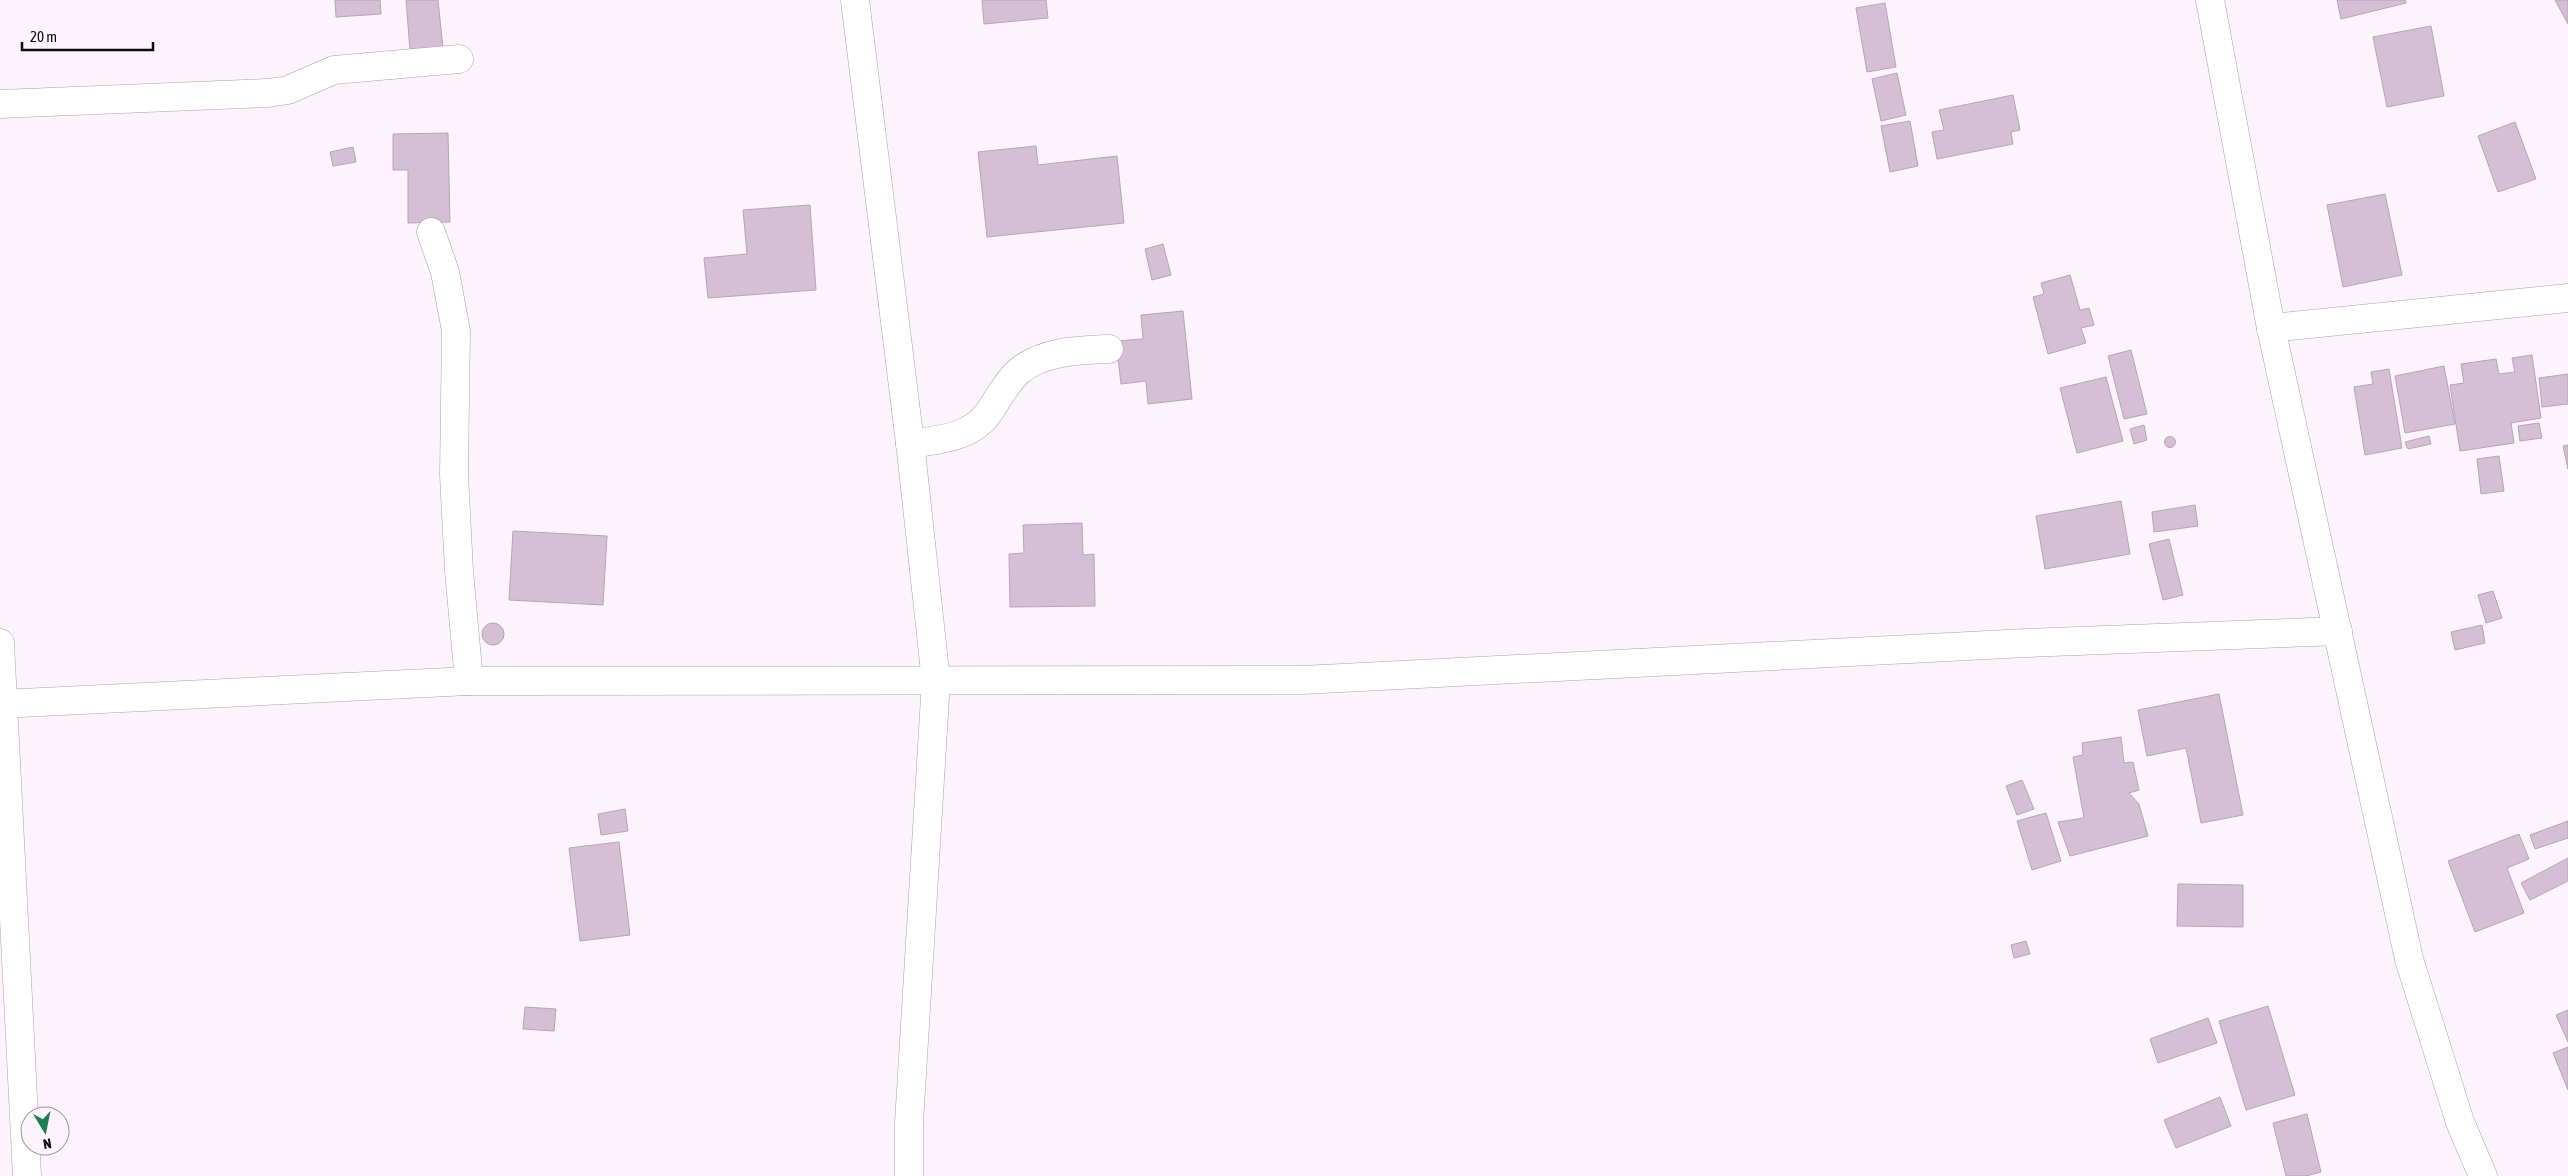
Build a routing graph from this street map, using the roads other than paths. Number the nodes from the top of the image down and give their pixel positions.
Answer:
1 (855, 0) edge
2 (2210, 0) edge
3 (459, 59) dead end
4 (0, 104) edge
5 (430, 232) dead end
6 (2568, 298) edge
7 (2270, 328) junction
8 (1110, 349) dead end
9 (910, 444) junction
10 (2338, 631) junction
11 (0, 643) edge
12 (936, 681) junction
13 (469, 682) junction
14 (2, 704) edge
15 (27, 1176) edge
16 (910, 1176) edge
17 (2483, 1176) edge

1 - 9 street
2 - 7 street
3 - 4 street
5 - 13 street
6 - 7 street
7 - 10 street
8 - 9 street
9 - 12 street
10 - 12 street
10 - 17 street
11 - 14 street
12 - 13 street
12 - 16 street
13 - 14 street
14 - 15 street

